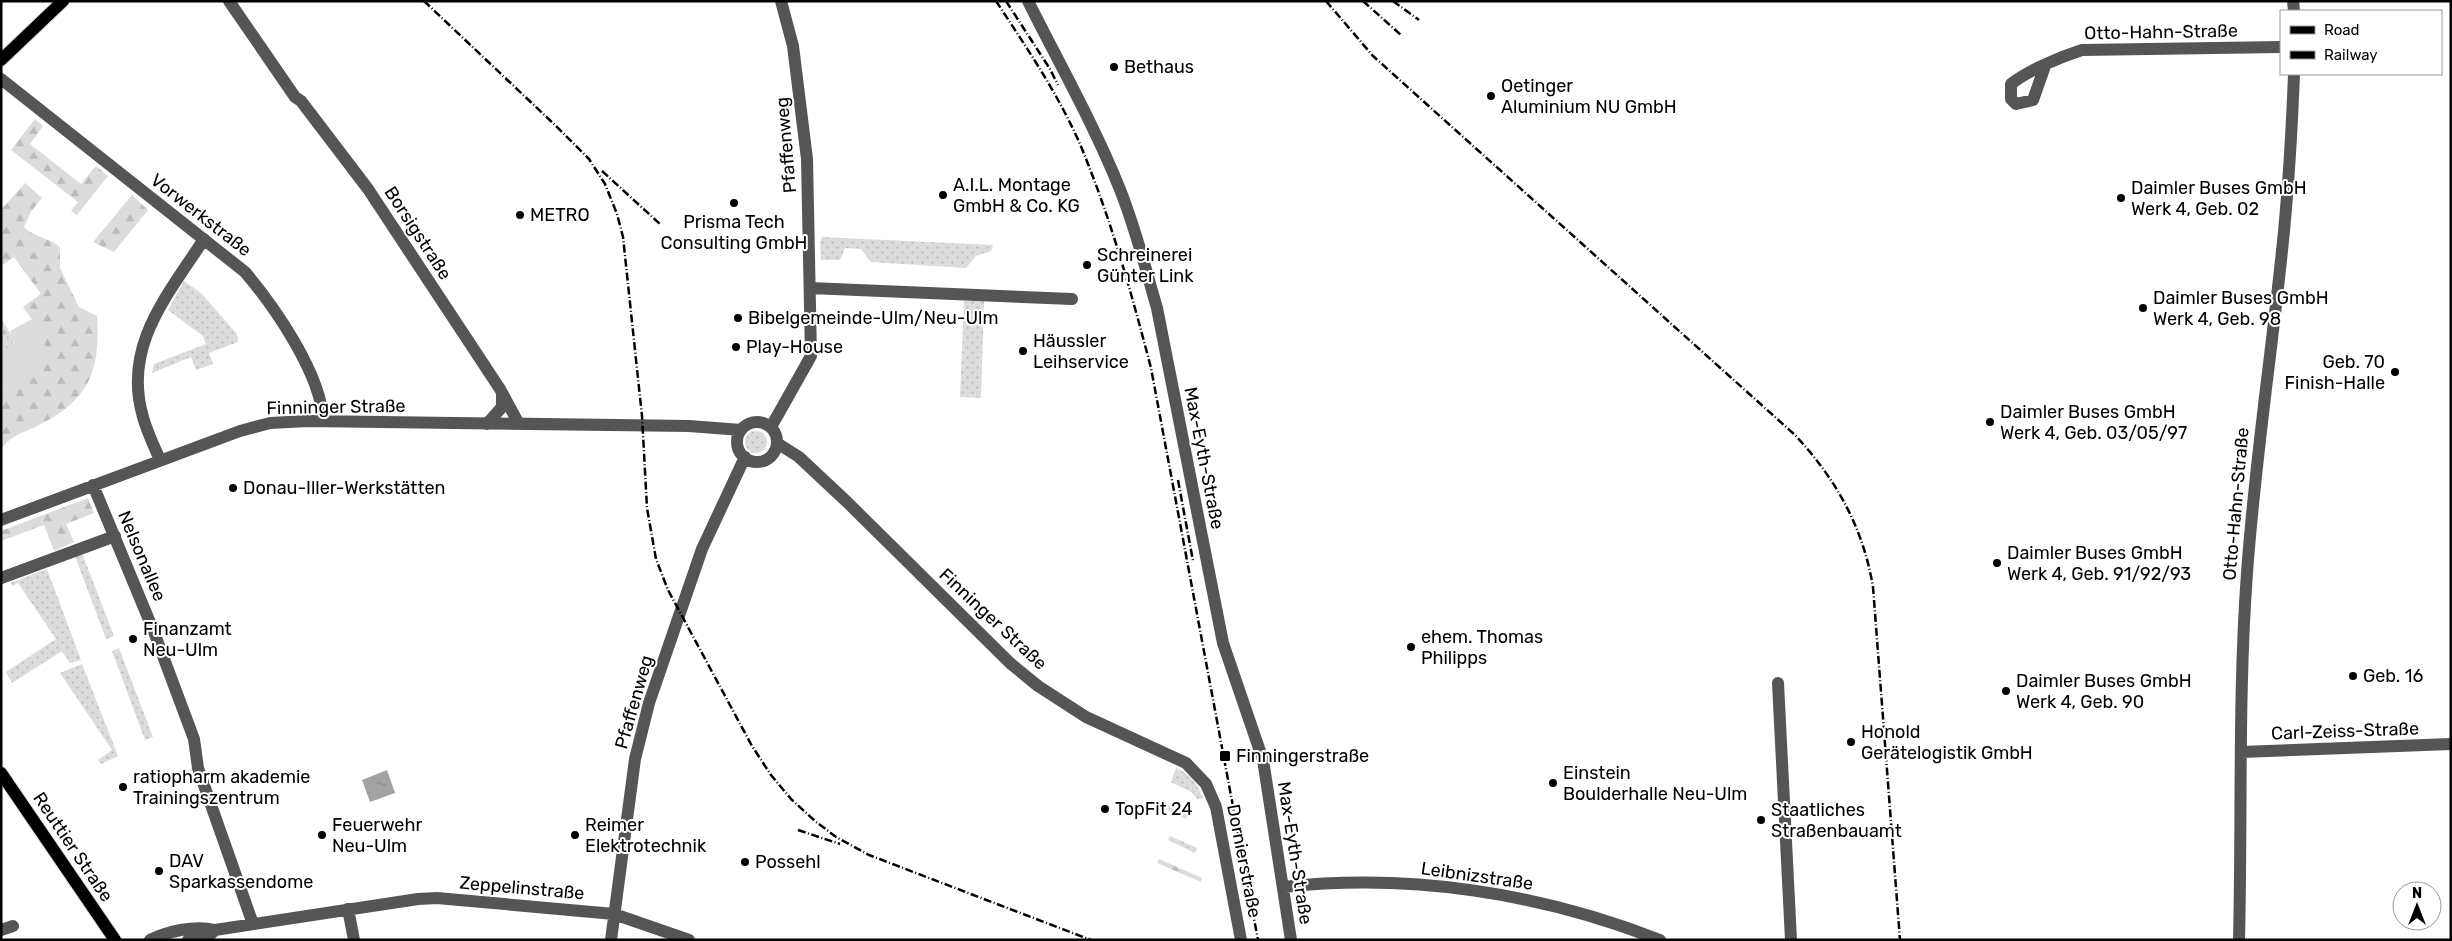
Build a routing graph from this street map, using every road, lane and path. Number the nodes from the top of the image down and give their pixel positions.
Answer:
1 (63, 1) edge
2 (229, 1) edge
3 (236, 1) edge
4 (780, 1) edge
5 (1028, 1) edge
6 (2280, 48) edge
7 (1, 60) edge
8 (2045, 66) dead end
9 (2294, 75) edge
10 (1, 79) edge
11 (301, 101) junction
12 (204, 239) junction
13 (810, 288) junction
14 (1072, 299) dead end
15 (500, 389) junction
16 (322, 421) junction
17 (487, 424) junction
18 (519, 424) junction
19 (768, 425) junction
20 (740, 432) junction
21 (776, 448) junction
22 (747, 459) junction
23 (160, 460) junction
24 (93, 485) junction
25 (1, 520) edge
26 (115, 536) junction
27 (1, 578) edge
28 (1778, 683) dead end
29 (2451, 744) edge
30 (2241, 752) junction
31 (1, 773) edge
32 (1210, 790) joint
33 (1284, 887) junction
34 (348, 909) junction
35 (614, 914) junction
36 (254, 924) junction
37 (215, 930) junction
38 (115, 940) edge
39 (150, 940) edge
40 (188, 940) edge
41 (354, 940) edge
42 (611, 940) edge
43 (689, 940) edge
44 (1241, 940) edge
45 (1291, 940) edge
46 (1660, 940) edge
47 (1791, 940) edge
48 (2239, 940) edge

1 - 7 main road
2 - 11 street, Borsigstraße
3 - 11 street, Borsigstraße
4 - 13 street, Pfaffenweg
5 - 33 street, Max-Eyth-Straße
6 - 8 street, Otto-Hahn-Straße
9 - 30 street, Otto-Hahn-Straße
10 - 12 street, Vorwerkstraße
11 - 15 street, Borsigstraße
12 - 16 street, Vorwerkstraße
12 - 23 street
13 - 14 street
13 - 19 street, Pfaffenweg
15 - 17 street
15 - 18 street, Borsigstraße
16 - 17 street, Finninger Straße
16 - 23 street, Finninger Straße
17 - 18 street, Finninger Straße
18 - 20 street, Finninger Straße
19 - 20 street, Finninger Straße
19 - 21 street
20 - 22 street
21 - 22 street
21 - 32 street, Finninger Straße
22 - 35 street, Pfaffenweg
23 - 24 street, Finninger Straße
24 - 25 street, Finninger Straße
24 - 26 street, Nelsonallee
26 - 27 street
26 - 36 street, Nelsonallee
28 - 47 street
29 - 30 street, Carl-Zeiss-Straße
30 - 48 street, Otto-Hahn-Straße
31 - 38 main road, Reuttier Straße
32 - 44 street, Dornierstraße
33 - 45 street, Max-Eyth-Straße
33 - 46 street, Leibnizstraße
34 - 35 street, Zeppelinstraße
34 - 36 street, Zeppelinstraße
34 - 41 street
35 - 42 street, Pfaffenweg
35 - 43 street, Zeppelinstraße
36 - 37 street, Zeppelinstraße
37 - 39 street, Zeppelinstraße
37 - 40 street, Zeppelinstraße

